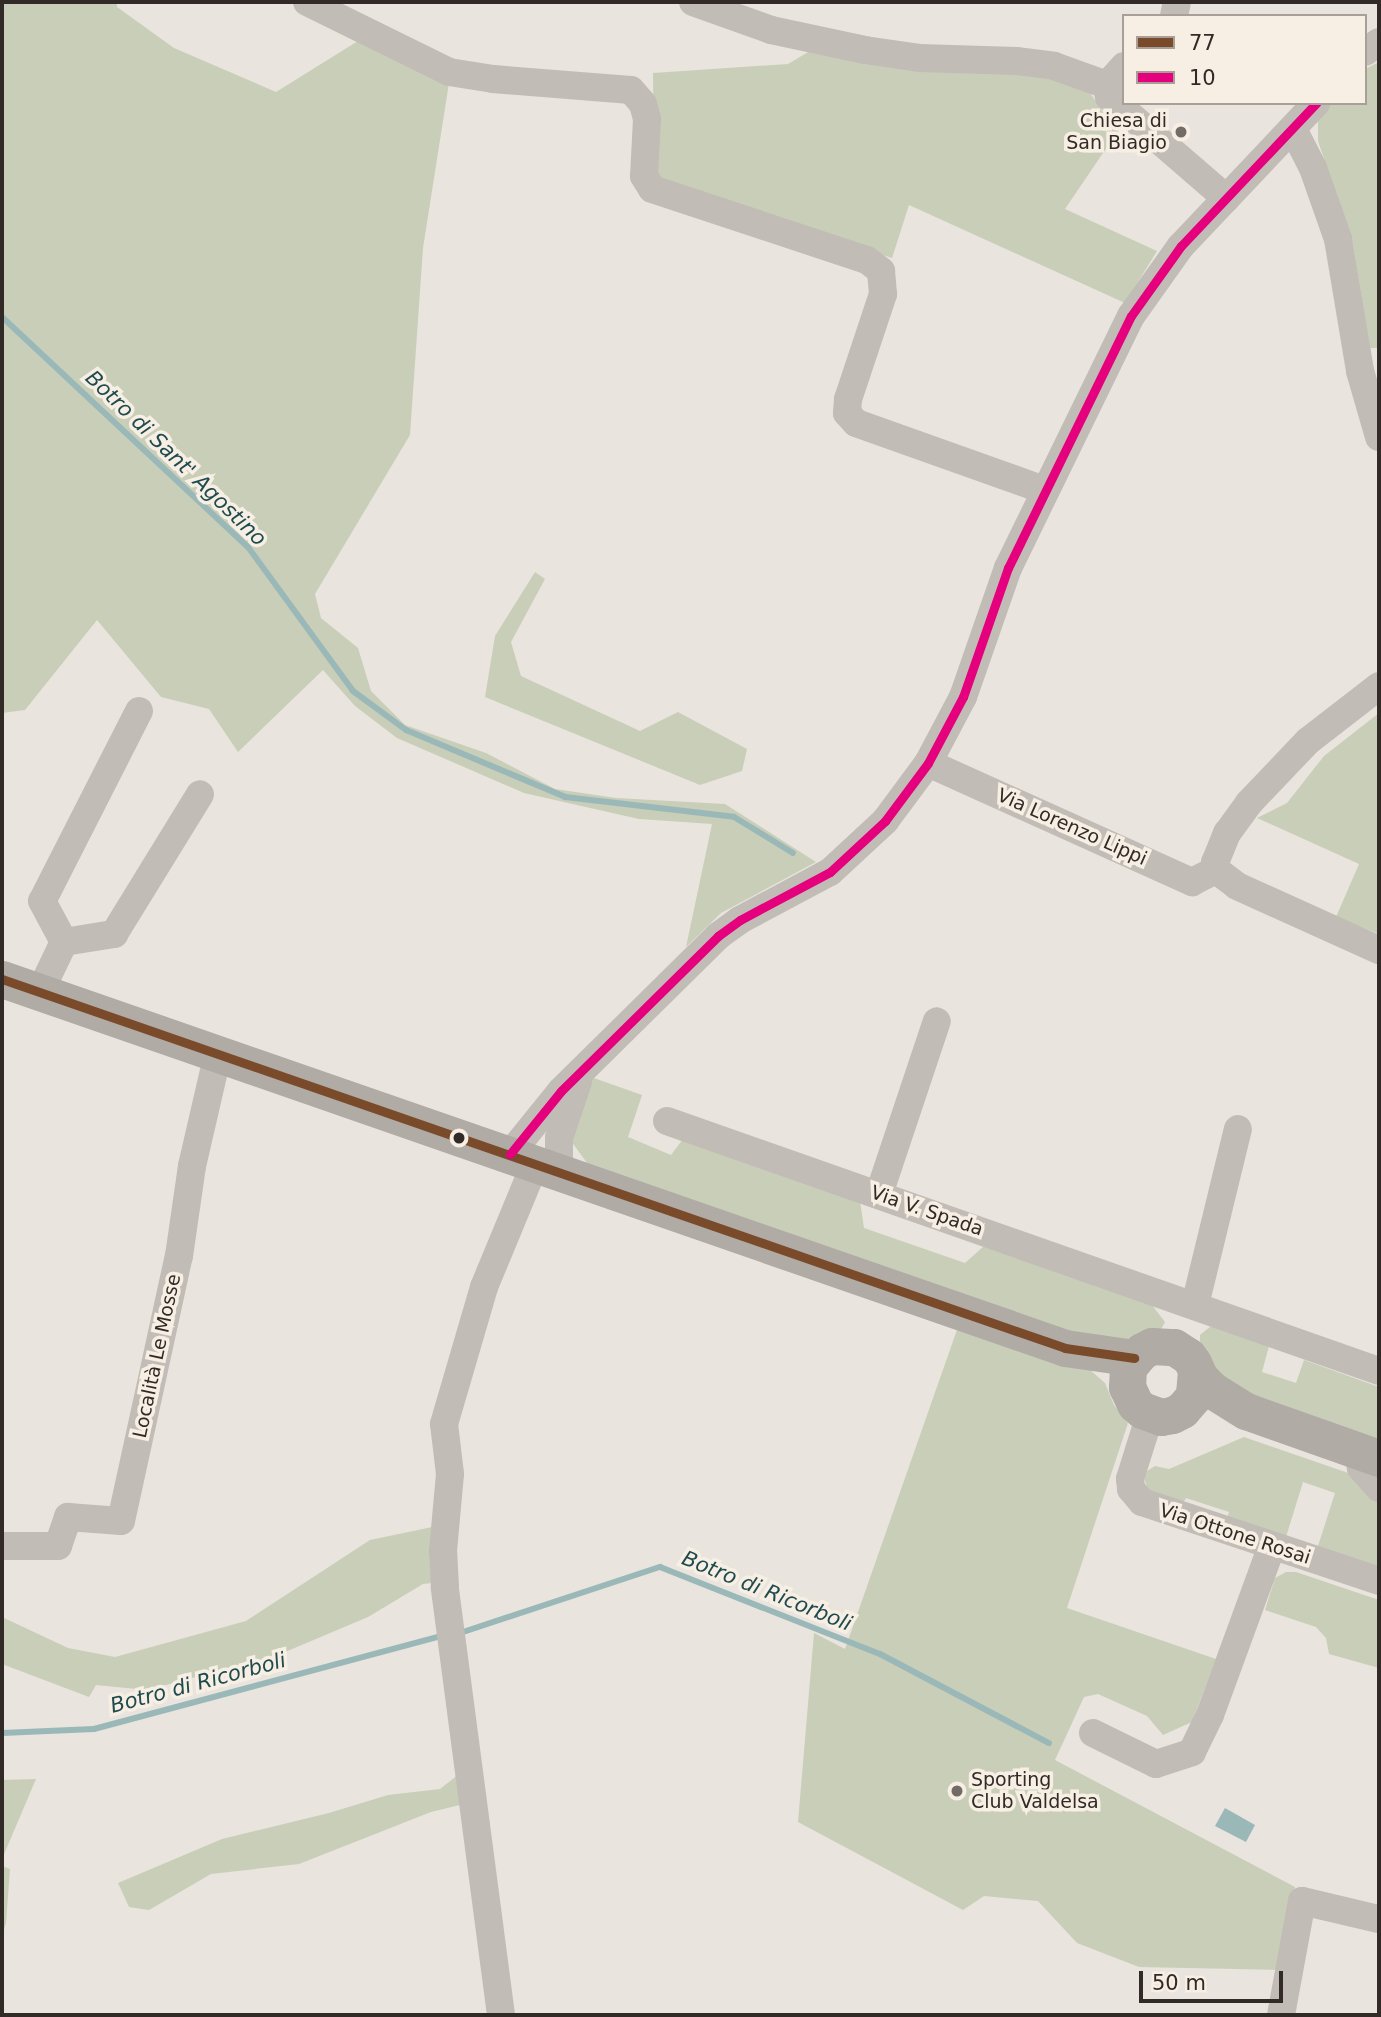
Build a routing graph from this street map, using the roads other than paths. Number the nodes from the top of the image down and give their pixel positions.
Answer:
1 (307, 2) edge
2 (693, 2) edge
3 (1116, 75) edge
4 (1314, 105) edge
5 (1293, 129) junction
6 (1226, 198) junction
7 (1379, 437) edge
8 (1044, 490) junction
9 (1379, 687) edge
10 (139, 711) dead end
11 (928, 763) junction
12 (200, 794) dead end
13 (1216, 870) junction
14 (64, 942) junction
15 (1379, 950) edge
16 (2, 979) edge
17 (40, 992) junction
18 (937, 1021) dead end
19 (218, 1053) junction
20 (582, 1073) junction
21 (667, 1121) dead end
22 (1238, 1129) dead end
23 (535, 1164) junction
24 (879, 1194) junction
25 (1191, 1304) junction
26 (1379, 1371) edge
27 (1130, 1373) junction
28 (1187, 1374) junction
29 (1150, 1415) junction
30 (1368, 1454) edge
31 (1379, 1488) edge
32 (2, 1546) edge
33 (1272, 1546) junction
34 (1379, 1581) edge
35 (1093, 1733) dead end
36 (1379, 1919) edge
37 (501, 2015) edge
38 (1281, 2015) edge

1 - 8 street
2 - 3 street
3 - 6 street
4 - 5 street
5 - 6 street
5 - 7 street
6 - 8 street
8 - 11 street
9 - 13 street
10 - 14 street
11 - 13 street, Via Lorenzo Lippi
11 - 20 street
12 - 14 street
13 - 15 street
14 - 17 street
16 - 17 main road
17 - 19 main road
18 - 24 street
19 - 23 main road
19 - 32 street, Località Le Mosse
20 - 23 street
20 - 23 street
21 - 24 street, Via V. Spada
22 - 25 street
23 - 27 main road
23 - 37 street
24 - 25 street, Via V. Spada
25 - 26 street, Via V. Spada
25 - 28 street
27 - 28 main road
27 - 29 main road
28 - 29 main road
28 - 30 main road
29 - 33 street, Via Ottone Rosai
30 - 31 street
33 - 34 street, Via Ottone Rosai
33 - 35 street
36 - 38 street

